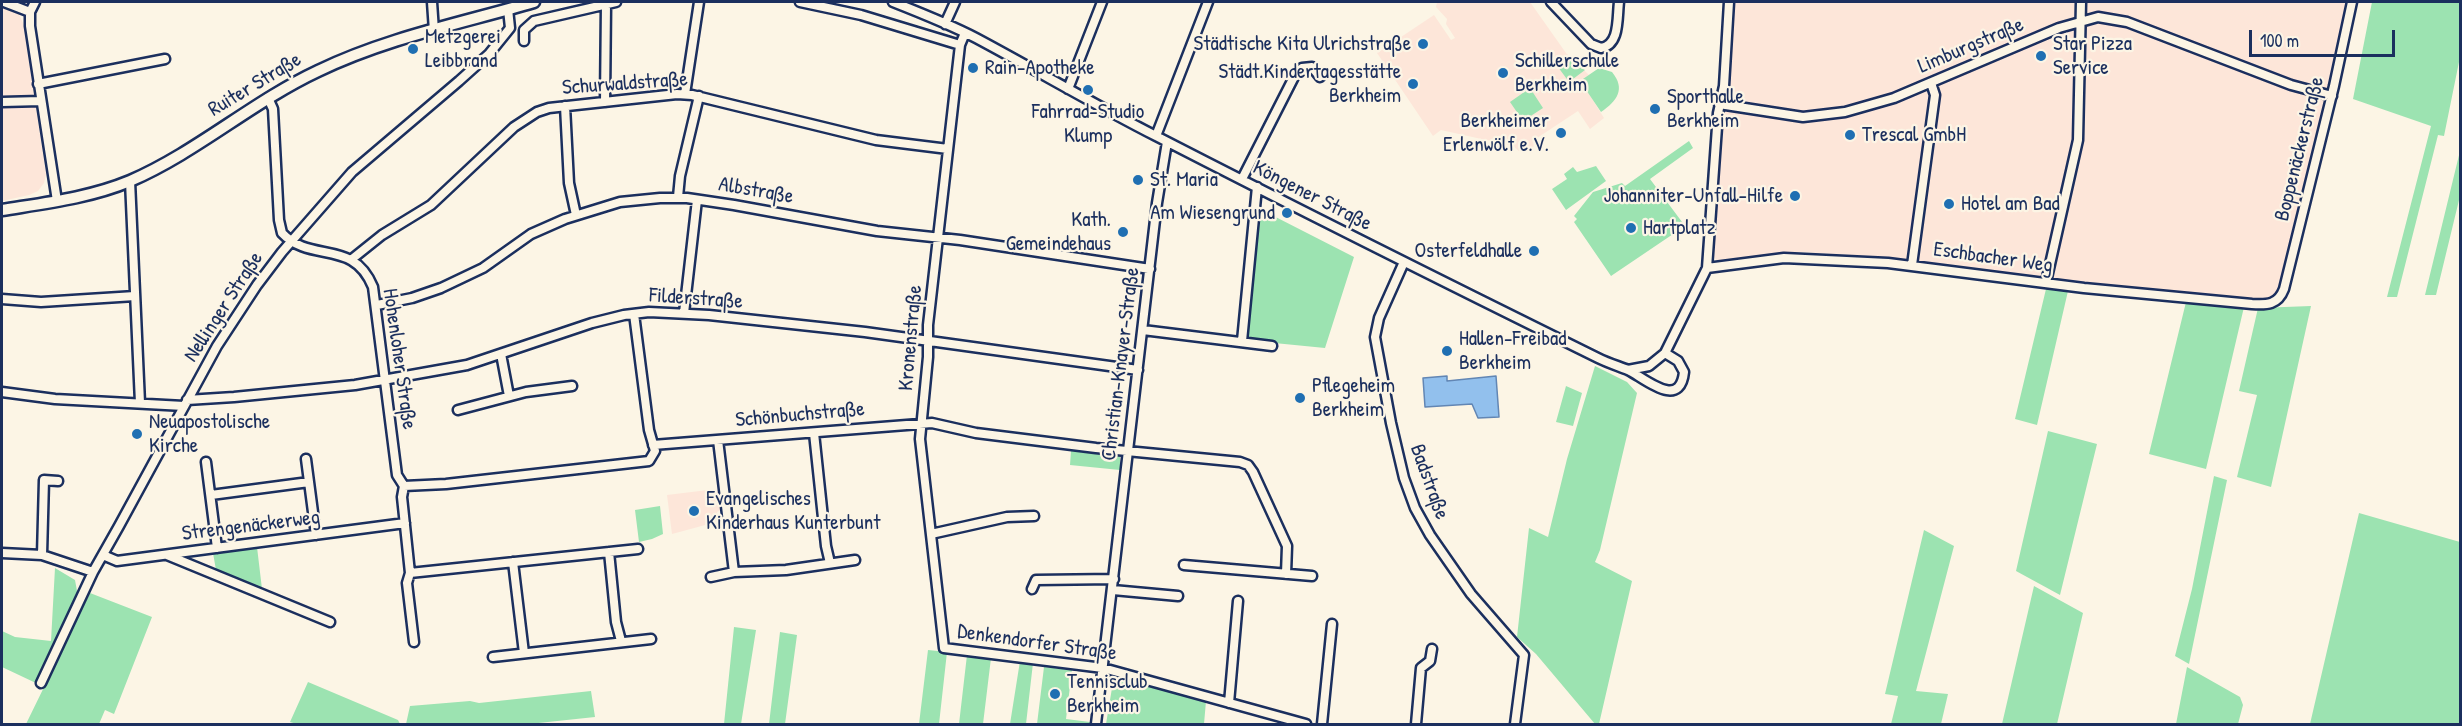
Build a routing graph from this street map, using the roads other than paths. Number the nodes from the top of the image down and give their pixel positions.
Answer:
1 (4, 2) edge
2 (35, 2) edge
3 (432, 2) edge
4 (534, 2) edge
5 (616, 2) edge
6 (699, 2) edge
7 (800, 2) edge
8 (893, 2) edge
9 (955, 2) edge
10 (1102, 2) edge
11 (1208, 2) edge
12 (1551, 2) edge
13 (1619, 2) edge
14 (1729, 2) edge
15 (2081, 2) edge
16 (2352, 2) edge
17 (606, 4) junction
18 (508, 9) junction
19 (30, 12) junction
20 (2080, 20) junction
21 (945, 24) junction
22 (434, 30) junction
23 (965, 33) junction
24 (524, 41) dead end
25 (960, 45) junction
26 (165, 59) dead end
27 (1320, 77) dead end
28 (1931, 83) junction
29 (38, 84) junction
30 (1068, 89) junction
31 (685, 94) junction
32 (699, 96) junction
33 (2332, 96) junction
34 (268, 98) junction
35 (41, 101) junction
36 (2, 102) edge
37 (605, 102) junction
38 (1719, 104) junction
39 (565, 106) junction
40 (1156, 136) junction
41 (1167, 142) junction
42 (948, 149) junction
43 (1242, 179) junction
44 (130, 181) junction
45 (1257, 188) junction
46 (678, 197) junction
47 (697, 200) junction
48 (57, 201) junction
49 (2, 210) edge
50 (576, 215) junction
51 (939, 239) junction
52 (293, 241) junction
53 (352, 258) junction
54 (1404, 262) junction
55 (1912, 265) junction
56 (1707, 268) junction
57 (1150, 269) junction
58 (2046, 282) junction
59 (135, 296) junction
60 (2, 299) edge
61 (2274, 302) joint
62 (377, 305) junction
63 (684, 313) junction
64 (634, 314) junction
65 (1143, 330) junction
66 (928, 340) junction
67 (1242, 341) junction
68 (1272, 346) dead end
69 (1665, 353) junction
70 (501, 354) junction
71 (1138, 370) junction
72 (1628, 370) junction
73 (385, 380) junction
74 (572, 386) dead end
75 (2, 392) edge
76 (509, 396) junction
77 (140, 403) junction
78 (186, 403) junction
79 (458, 410) dead end
80 (921, 424) junction
81 (814, 433) junction
82 (718, 441) junction
83 (653, 445) junction
84 (1128, 452) junction
85 (306, 459) dead end
86 (206, 462) dead end
87 (58, 481) dead end
88 (309, 482) junction
89 (404, 486) junction
90 (211, 495) junction
91 (1034, 516) dead end
92 (405, 524) junction
93 (931, 534) junction
94 (316, 535) junction
95 (217, 548) junction
96 (638, 549) dead end
97 (609, 552) junction
98 (2, 553) edge
99 (42, 555) junction
100 (103, 555) junction
101 (166, 555) junction
102 (855, 560) dead end
103 (513, 562) junction
104 (830, 563) junction
105 (1184, 565) dead end
106 (93, 572) junction
107 (734, 572) junction
108 (410, 573) junction
109 (1286, 574) junction
110 (1312, 576) dead end
111 (711, 577) dead end
112 (1114, 579) junction
113 (1032, 589) dead end
114 (1113, 590) junction
115 (1178, 596) dead end
116 (1239, 601) dead end
117 (330, 622) dead end
118 (1332, 624) dead end
119 (651, 639) dead end
120 (621, 641) junction
121 (414, 642) dead end
122 (944, 648) joint
123 (1432, 649) dead end
124 (524, 653) junction
125 (494, 657) dead end
126 (1103, 668) junction
127 (41, 683) dead end
128 (1229, 703) junction
129 (1096, 724) edge
130 (1306, 724) edge
131 (1322, 724) edge
132 (1416, 724) edge
133 (1515, 724) edge

1 - 19 street
2 - 19 street
3 - 22 street
4 - 18 street, Ruiter Straße
5 - 17 street
6 - 31 street
7 - 25 street
8 - 21 street, Köngener Straße
9 - 21 street
10 - 30 street
11 - 40 street
12 - 13 street
14 - 38 street
15 - 20 street
16 - 33 street, Boppenäckerstraße
17 - 24 street
17 - 37 street
18 - 22 street, Ruiter Straße
18 - 52 street, Nellinger Straße
19 - 29 street
20 - 28 street, Limburgstraße
20 - 33 street, Limburgstraße
20 - 58 street
21 - 23 street, Köngener Straße
22 - 34 street, Ruiter Straße
23 - 25 street, Kronenstraße
23 - 30 street, Köngener Straße
25 - 42 street, Kronenstraße
26 - 29 street
27 - 43 street
28 - 38 street, Limburgstraße
28 - 55 street
29 - 35 street
30 - 40 street, Köngener Straße
31 - 32 street, Schurwaldstraße
31 - 37 street, Schurwaldstraße
32 - 42 street, Schurwaldstraße
32 - 46 street
33 - 61 street, Boppenäckerstraße
34 - 44 street, Ruiter Straße
34 - 52 street
35 - 36 street
35 - 48 street
37 - 39 street, Schurwaldstraße
38 - 56 street
39 - 50 street
39 - 53 street, Schurwaldstraße
40 - 41 street, Köngener Straße
41 - 43 street, Köngener Straße
41 - 57 street, Christian-Knayer-Straße
42 - 51 street, Kronenstraße
43 - 45 street, Köngener Straße
44 - 48 street, Ruiter Straße
44 - 59 street
45 - 54 street, Köngener Straße
45 - 67 street
46 - 47 street, Albstraße
46 - 50 street, Albstraße
47 - 51 street, Albstraße
47 - 63 street
48 - 49 street, Ruiter Straße
50 - 62 street, Albstraße
51 - 57 street, Albstraße
51 - 66 street, Kronenstraße
52 - 53 street
52 - 78 street, Nellinger Straße
53 - 62 street, Hohenloher Straße
54 - 72 street, Köngener Straße
54 - 133 street, Badstraße
55 - 56 street, Eschbacher Weg
55 - 58 street, Eschbacher Weg
56 - 69 street
57 - 65 street, Christian-Knayer-Straße
58 - 61 street, Eschbacher Weg
59 - 60 street
59 - 77 street
62 - 73 street, Hohenloher Straße
63 - 64 street, Filderstraße
63 - 66 street, Filderstraße
64 - 70 street, Filderstraße
64 - 83 street
65 - 67 street
65 - 71 street, Christian-Knayer-Straße
66 - 71 street, Filderstraße
66 - 80 street, Kronenstraße
67 - 68 street
69 - 72 street
69 - 72 street, Köngener Straße
70 - 73 street, Filderstraße
70 - 76 street
71 - 84 street, Christian-Knayer-Straße
73 - 78 street, Filderstraße
73 - 89 street, Hohenloher Straße
74 - 76 street
75 - 77 street, Filderstraße
76 - 79 street
77 - 78 street, Filderstraße
78 - 100 street, Nellinger Straße
80 - 81 street, Schönbuchstraße
80 - 84 street, Schönbuchstraße
80 - 93 street, Kronenstraße
81 - 82 street, Schönbuchstraße
81 - 104 street
82 - 83 street, Schönbuchstraße
82 - 107 street
83 - 89 street
84 - 109 street, Schönbuchstraße
84 - 112 street, Christian-Knayer-Straße
85 - 88 street
86 - 90 street
87 - 99 street
88 - 90 street
88 - 94 street
89 - 92 street, Hohenloher Straße
90 - 95 street
91 - 93 street
92 - 94 street, Strengenäckerweg
92 - 108 street, Hohenloher Straße
93 - 122 street, Kronenstraße
94 - 95 street, Strengenäckerweg
95 - 101 street, Strengenäckerweg
96 - 97 street
97 - 103 street
97 - 120 street
98 - 99 street
99 - 106 street
100 - 101 street, Strengenäckerweg
100 - 106 street, Nellinger Straße
101 - 117 street
102 - 104 street
103 - 108 street
103 - 124 street
104 - 107 street
105 - 109 street
106 - 127 street, Nellinger Straße
107 - 111 street
108 - 121 street, Hohenloher Straße
109 - 110 street
112 - 113 street
112 - 114 street, Christian-Knayer-Straße
114 - 115 street
114 - 126 street, Christian-Knayer-Straße
116 - 128 street
118 - 131 street
119 - 120 street
120 - 124 street
122 - 126 street, Denkendorfer Straße
123 - 132 street
124 - 125 street
126 - 128 street, Denkendorfer Straße
126 - 129 street, Christian-Knayer-Straße
128 - 130 street, Denkendorfer Straße

